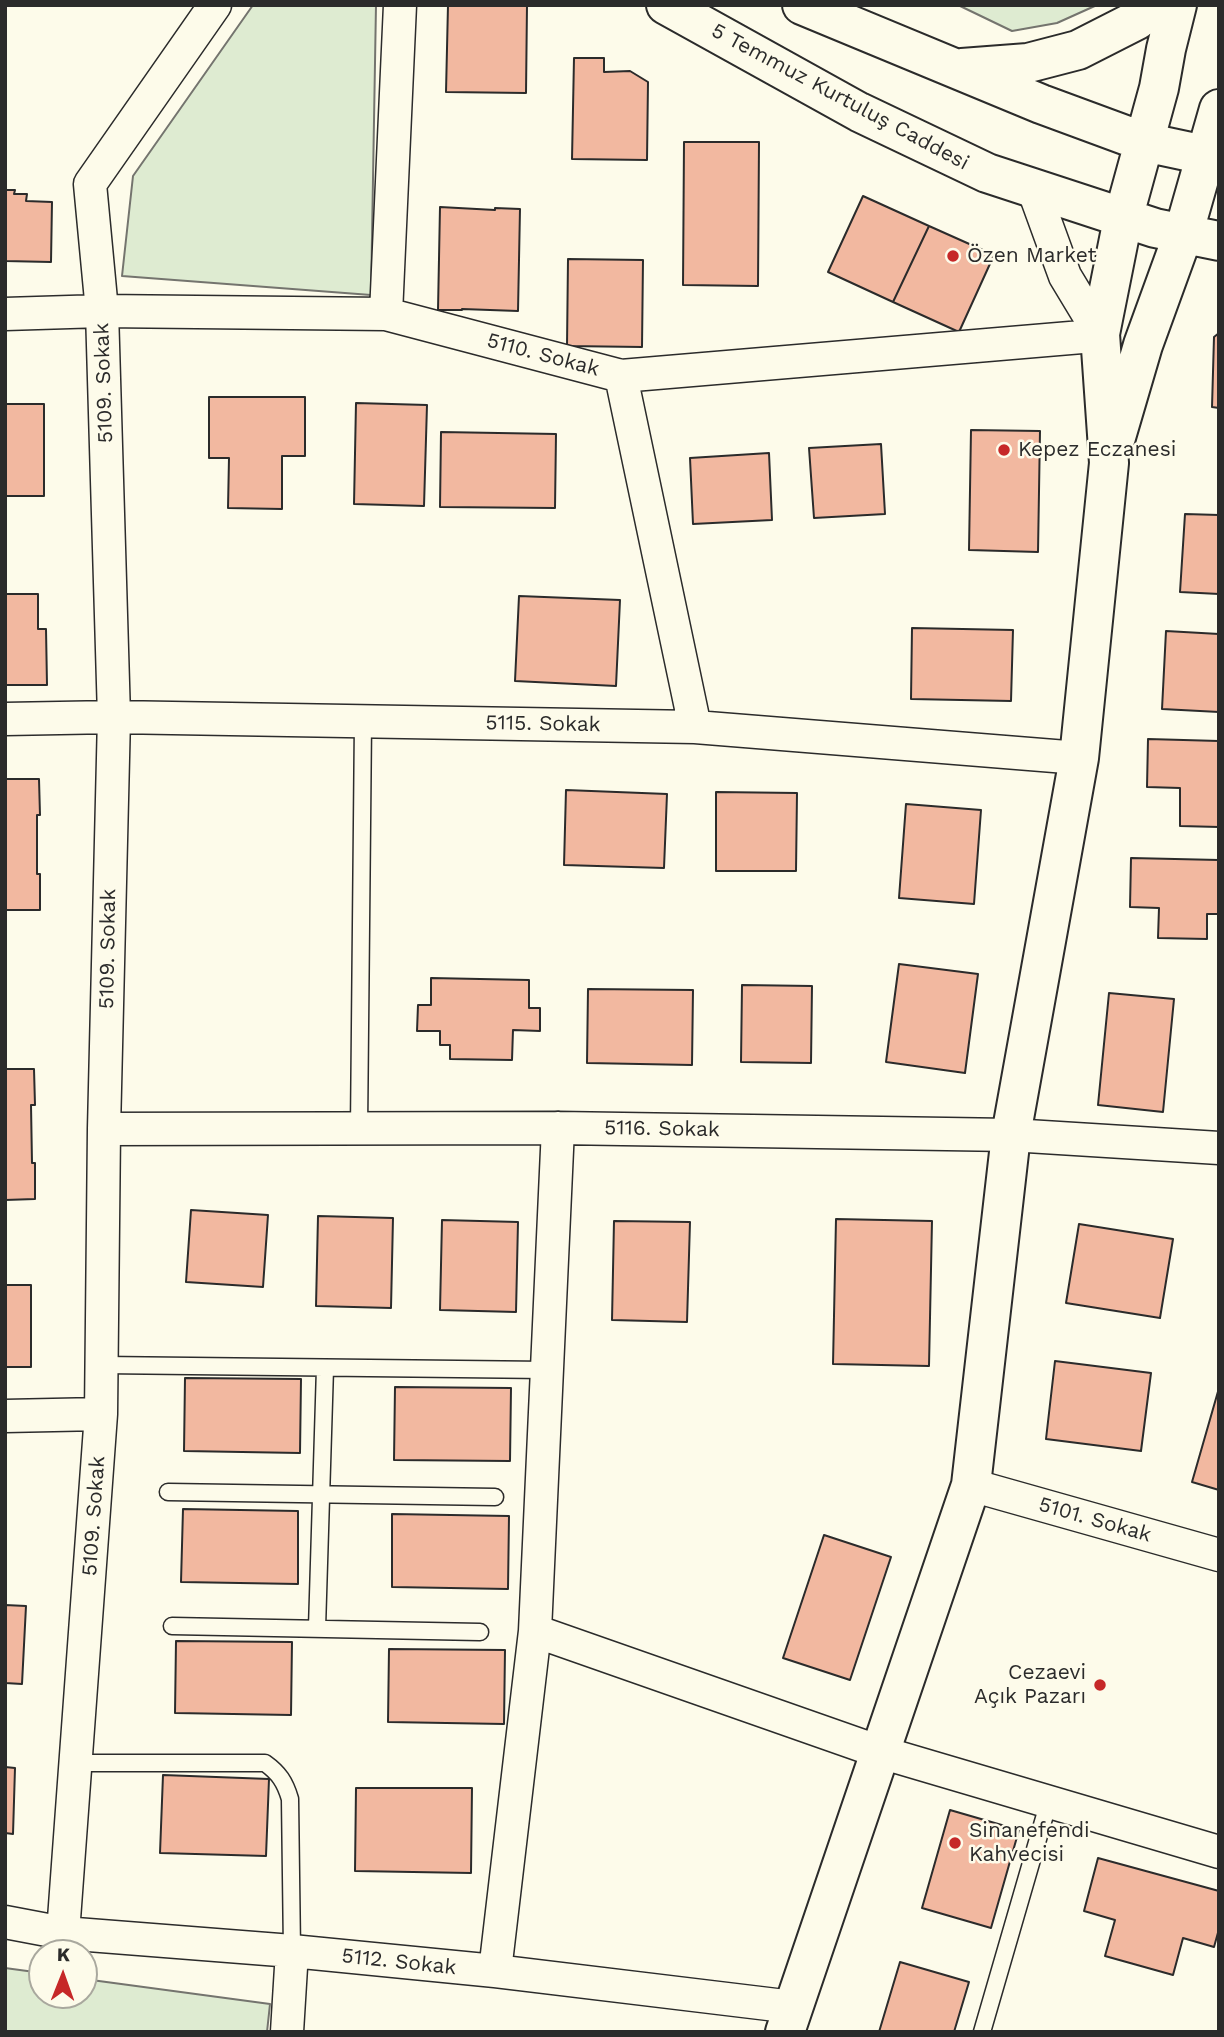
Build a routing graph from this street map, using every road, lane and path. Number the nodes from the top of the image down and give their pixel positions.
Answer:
1 (215, 5) edge
2 (400, 5) edge
3 (666, 5) edge
4 (802, 5) edge
5 (1151, 5) edge
6 (1177, 5) edge
7 (955, 68) junction
8 (1219, 109) edge
9 (1144, 142) junction
10 (1212, 157) edge
11 (1033, 188) junction
12 (1124, 219) junction
13 (1201, 238) edge
14 (102, 310) junction
15 (5, 314) edge
16 (386, 314) junction
17 (1091, 335) junction
18 (621, 376) junction
19 (1109, 463) junction
20 (114, 717) junction
21 (5, 719) edge
22 (363, 721) junction
23 (695, 727) junction
24 (1079, 758) junction
25 (558, 1128) junction
26 (104, 1129) junction
27 (359, 1129) junction
28 (1011, 1135) junction
29 (1219, 1148) edge
30 (102, 1365) junction
31 (324, 1368) junction
32 (547, 1370) junction
33 (101, 1414) junction
34 (5, 1416) edge
35 (971, 1485) junction
36 (167, 1492) dead end
37 (321, 1494) junction
38 (495, 1497) dead end
39 (1219, 1555) edge
40 (172, 1626) dead end
41 (317, 1628) junction
42 (535, 1631) junction
43 (480, 1632) dead end
44 (880, 1752) junction
45 (76, 1763) junction
46 (1049, 1801) junction
47 (1219, 1852) edge
48 (5, 1922) edge
49 (63, 1933) junction
50 (292, 1951) junction
51 (495, 1971) junction
52 (789, 2019) edge
53 (287, 2032) edge
54 (982, 2032) edge

1 - 14 street, 5109. Sokak
2 - 16 street
3 - 11 street, 5 Temmuz Kurtuluş Caddesi
4 - 7 street
5 - 7 street
6 - 9 street
7 - 9 street
8 - 10 street
9 - 10 street
9 - 12 street
10 - 13 street
11 - 12 street, 5 Temmuz Kurtuluş Caddesi
11 - 17 street
12 - 13 street, 5 Temmuz Kurtuluş Caddesi
12 - 17 street
13 - 19 street
14 - 15 street, 5110. Sokak
14 - 16 street, 5110. Sokak
14 - 20 street, 5109. Sokak
16 - 18 street, 5110. Sokak
17 - 18 street, 5110. Sokak
17 - 19 street
18 - 23 street
19 - 24 street
20 - 21 street, 5115. Sokak
20 - 22 street, 5115. Sokak
20 - 26 street, 5109. Sokak
22 - 23 street, 5115. Sokak
22 - 27 lane
23 - 24 street, 5115. Sokak
24 - 28 street
25 - 27 street, 5116. Sokak
25 - 28 street, 5116. Sokak
25 - 32 street
26 - 27 street, 5116. Sokak
26 - 30 street, 5109. Sokak
28 - 29 street, 5116. Sokak
28 - 35 street
30 - 31 lane
30 - 33 street, 5109. Sokak
31 - 32 lane
31 - 37 lane
32 - 42 street
33 - 34 street
33 - 45 street, 5109. Sokak
35 - 39 street, 5101. Sokak
35 - 44 street
36 - 37 lane
37 - 38 lane
37 - 41 lane
40 - 41 lane
41 - 43 lane
42 - 44 street
42 - 51 street
44 - 46 street
44 - 52 street
45 - 49 street, 5109. Sokak
45 - 50 lane
46 - 47 street
46 - 54 lane
48 - 49 street, 5112. Sokak
49 - 50 street, 5112. Sokak
50 - 51 street, 5112. Sokak
50 - 53 street
51 - 52 street, 5112. Sokak

